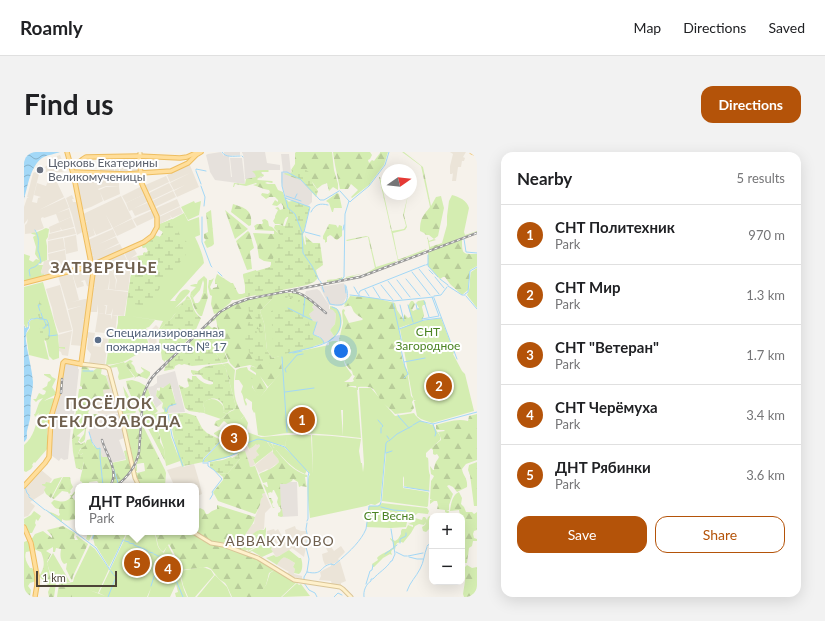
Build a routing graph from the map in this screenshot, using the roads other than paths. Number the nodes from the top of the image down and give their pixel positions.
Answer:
1 (67, 152) edge
2 (200, 152) edge
3 (472, 152) edge
4 (477, 154) edge
5 (140, 155) edge
6 (73, 170) junction
7 (140, 173) junction
8 (92, 266) junction
9 (24, 284) edge
10 (81, 364) junction
11 (137, 483) edge
12 (24, 486) edge
13 (24, 527) edge
14 (198, 535) edge
15 (35, 597) edge
16 (351, 597) edge

1 - 6 main road
2 - 5 main road
2 - 7 main road
3 - 4 main road
5 - 6 main road
5 - 7 main road
6 - 7 main road
6 - 8 main road
7 - 8 main road
8 - 9 main road
8 - 10 main road
10 - 11 main road
10 - 12 main road
13 - 15 main road
14 - 16 main road

